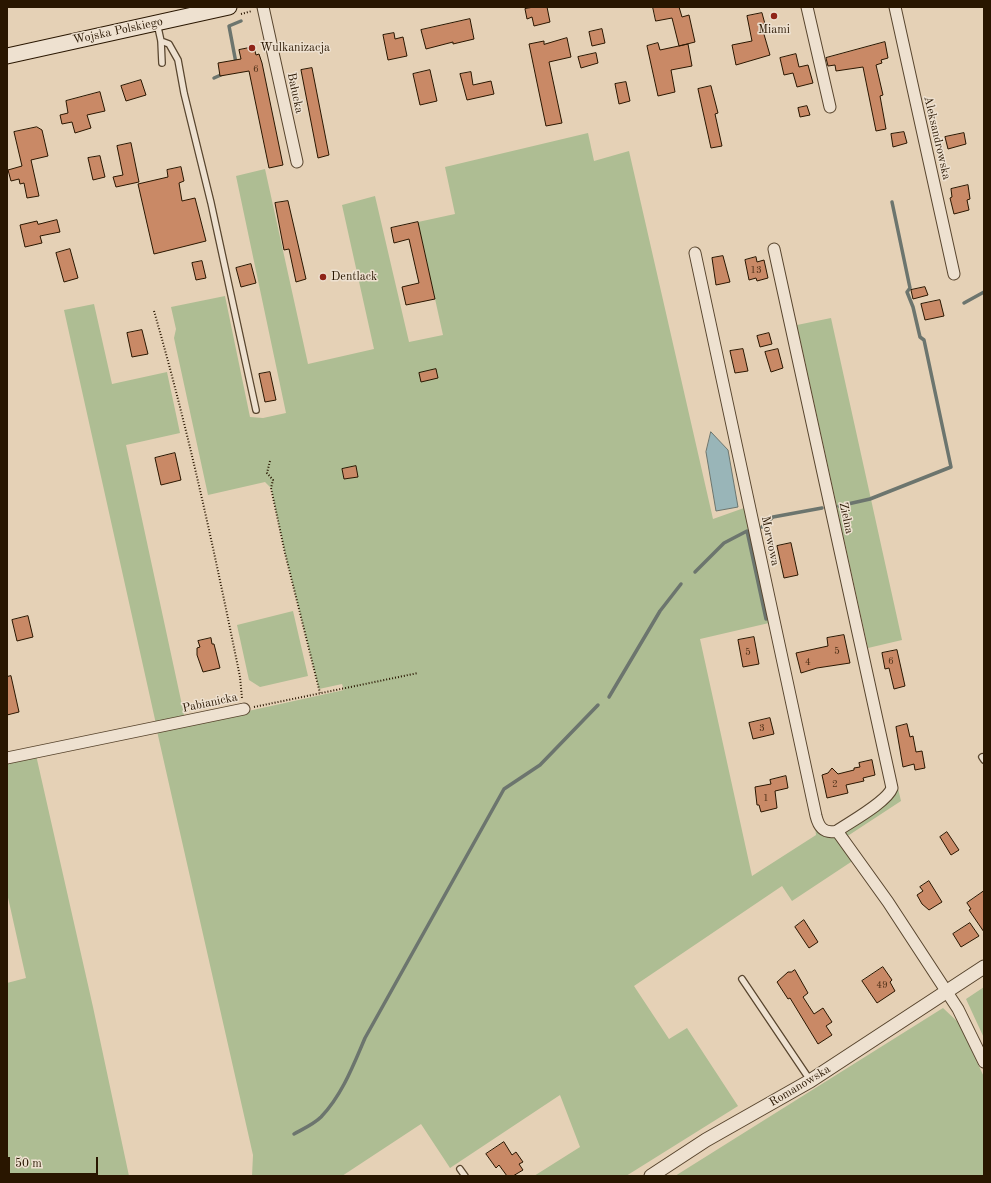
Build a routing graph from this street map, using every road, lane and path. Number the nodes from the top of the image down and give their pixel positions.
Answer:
1 (229, 7) edge
2 (263, 7) edge
3 (807, 7) edge
4 (895, 7) edge
5 (213, 9) edge
6 (157, 23) junction
7 (161, 41) junction
8 (7, 56) edge
9 (162, 63) dead end
10 (830, 107) dead end
11 (297, 162) dead end
12 (774, 250) dead end
13 (695, 253) dead end
14 (954, 274) dead end
15 (154, 312) dead end
16 (256, 410) dead end
17 (270, 461) dead end
18 (418, 674) dead end
19 (320, 693) junction
20 (244, 709) junction
21 (7, 758) edge
22 (837, 831) junction
23 (984, 967) edge
24 (742, 979) dead end
25 (946, 992) junction
26 (984, 1062) edge
27 (810, 1081) junction
28 (460, 1169) dead end
29 (465, 1176) edge
30 (651, 1176) edge

1 - 5 main road, Wojska Polskiego
2 - 11 street, Bałucka
3 - 10 street
4 - 14 street, Aleksandrowska
5 - 6 main road, Wojska Polskiego
6 - 7 lane
6 - 8 main road, Wojska Polskiego
7 - 9 lane
7 - 16 lane
12 - 22 street, Zielna
13 - 22 street, Morwowa
15 - 20 path
17 - 19 path
18 - 19 path, Pabianicka
19 - 20 path, Pabianicka
20 - 21 street, Pabianicka
22 - 25 street
23 - 25 street, Romanowska
24 - 27 lane
25 - 26 street
25 - 27 street, Romanowska
27 - 30 street, Romanowska
28 - 29 lane

